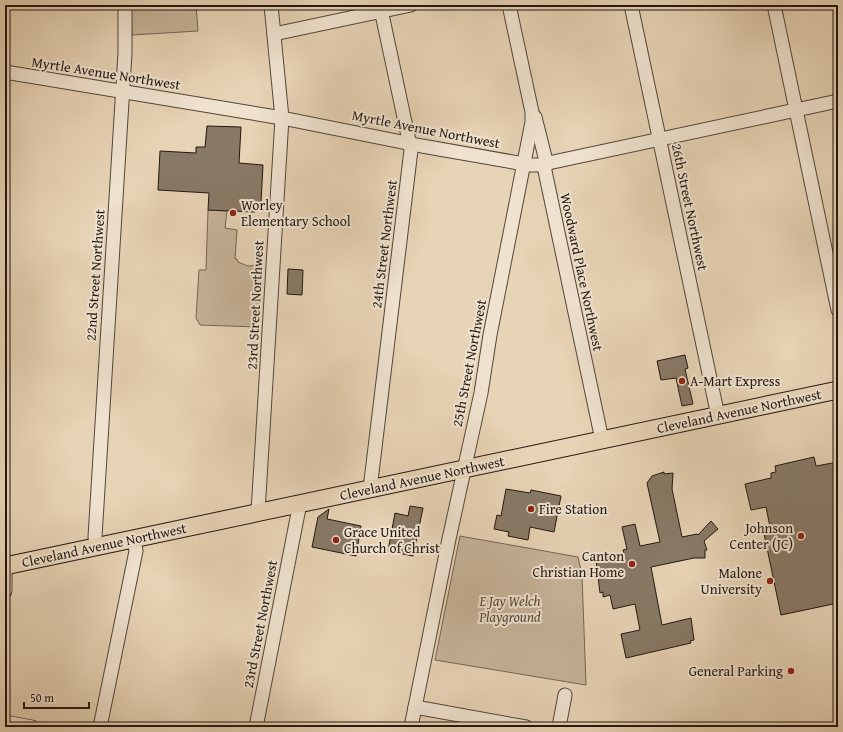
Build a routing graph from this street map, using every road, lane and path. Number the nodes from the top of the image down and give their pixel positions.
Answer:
1 (125, 5) edge
2 (271, 5) edge
3 (412, 5) edge
4 (509, 5) edge
5 (631, 5) edge
6 (774, 5) edge
7 (381, 8) edge
8 (274, 34) junction
9 (5, 72) edge
10 (123, 92) junction
11 (838, 101) edge
12 (796, 110) junction
13 (532, 112) junction
14 (282, 118) junction
15 (659, 139) junction
16 (410, 143) junction
17 (524, 164) junction
18 (544, 164) junction
19 (838, 310) edge
20 (838, 390) edge
21 (718, 416) junction
22 (602, 440) junction
23 (465, 470) junction
24 (370, 489) junction
25 (300, 503) junction
26 (258, 512) junction
27 (134, 539) junction
28 (97, 546) junction
29 (5, 566) edge
30 (5, 572) edge
31 (5, 591) edge
32 (565, 695) dead end
33 (415, 707) junction
34 (5, 722) edge
35 (32, 727) edge
36 (100, 727) edge
37 (256, 727) edge
38 (411, 727) edge
39 (526, 727) edge
40 (559, 727) edge

1 - 10 street, 22nd Street Northwest
2 - 8 street, 23rd Street Northwest
3 - 7 street
4 - 13 street, 25th Street Northwest
5 - 15 street, 26th Street Northwest
6 - 12 street
7 - 8 street
7 - 16 street, 24th Street Northwest
8 - 14 street, 23rd Street Northwest
9 - 10 street, Myrtle Avenue Northwest
10 - 14 street, Myrtle Avenue Northwest
10 - 28 street, 22nd Street Northwest
11 - 12 street, Myrtle Avenue Northwest
12 - 15 street, Myrtle Avenue Northwest
12 - 19 street
13 - 17 street, 25th Street Northwest
13 - 18 street, Woodward Place Northwest
14 - 16 street, Myrtle Avenue Northwest
14 - 26 street, 23rd Street Northwest
15 - 18 street, Myrtle Avenue Northwest
15 - 21 street, 26th Street Northwest
16 - 17 street, Myrtle Avenue Northwest
16 - 24 street, 24th Street Northwest
17 - 18 street, Myrtle Avenue Northwest
17 - 23 street, 25th Street Northwest
18 - 22 street, Woodward Place Northwest
20 - 21 main road, Cleveland Avenue Northwest
21 - 22 main road, Cleveland Avenue Northwest
22 - 23 main road, Cleveland Avenue Northwest
23 - 24 main road, Cleveland Avenue Northwest
23 - 33 street, 25th Street Northwest
24 - 25 main road, Cleveland Avenue Northwest
25 - 26 main road, Cleveland Avenue Northwest
25 - 37 street, 23rd Street Northwest
26 - 27 main road, Cleveland Avenue Northwest
27 - 28 main road, Cleveland Avenue Northwest
27 - 36 street
28 - 29 main road, Cleveland Avenue Northwest
30 - 31 street
32 - 40 street
33 - 38 street, 25th Street Northwest
33 - 39 street
34 - 35 street

